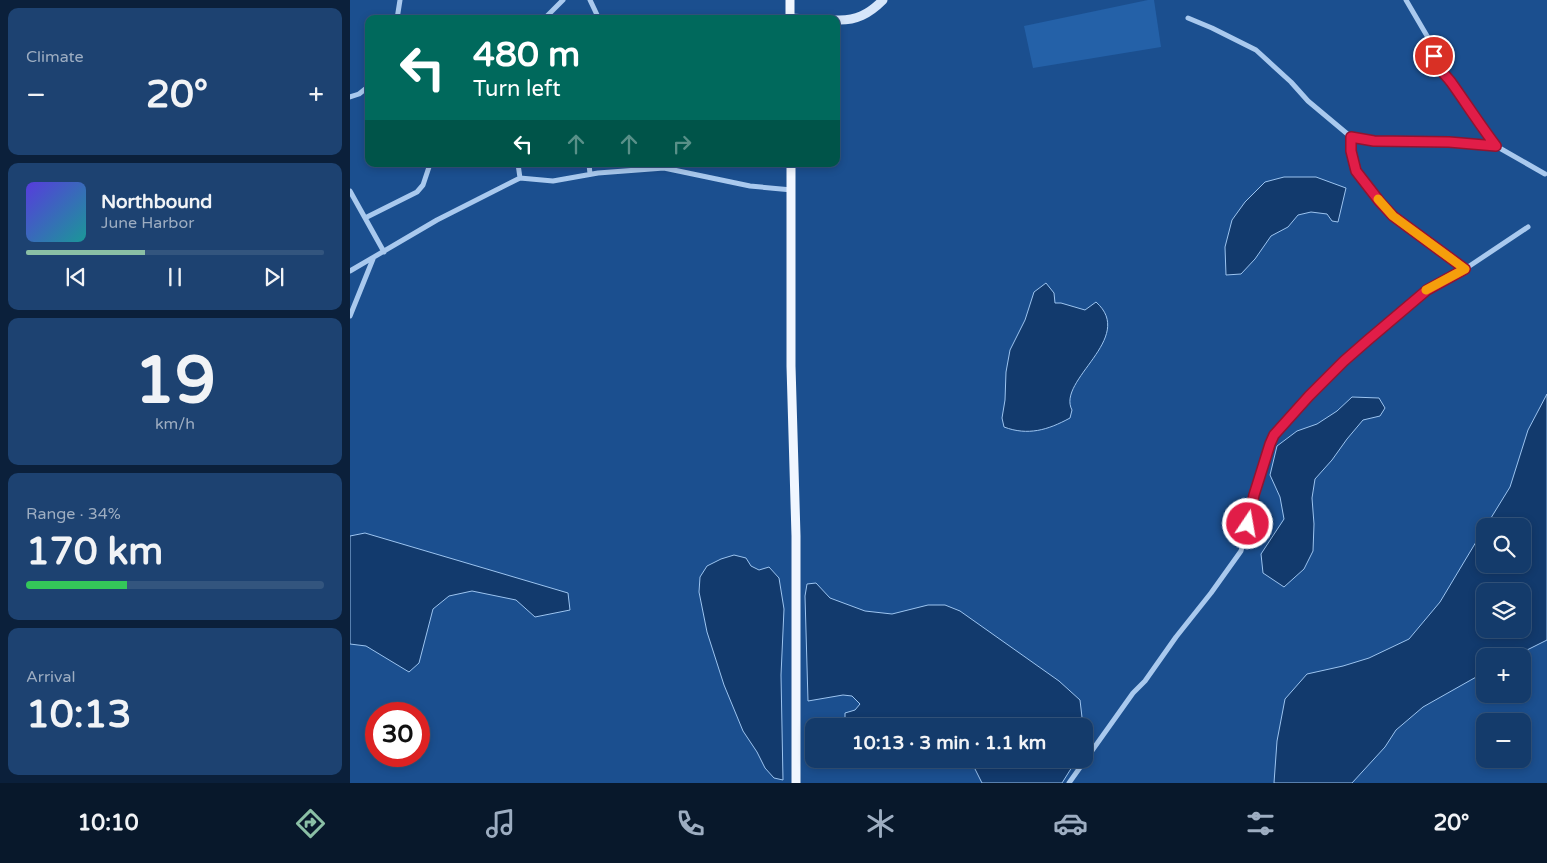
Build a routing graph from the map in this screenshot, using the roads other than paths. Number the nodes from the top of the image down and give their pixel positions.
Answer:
1 (400, 0) edge
2 (563, 0) edge
3 (590, 0) edge
4 (790, 0) edge
5 (883, 0) edge
6 (1406, 0) edge
7 (398, 15) edge
8 (550, 15) edge
9 (597, 15) edge
10 (790, 15) edge
11 (1188, 18) dead end
12 (840, 20) edge
13 (365, 89) edge
14 (350, 97) edge
15 (1351, 137) junction
16 (1496, 146) junction
17 (429, 167) edge
18 (518, 167) edge
19 (589, 167) edge
20 (629, 167) edge
21 (791, 167) edge
22 (590, 174) junction
23 (1545, 174) dead end
24 (520, 178) junction
25 (792, 190) junction
26 (350, 191) edge
27 (364, 218) junction
28 (1528, 227) dead end
29 (384, 252) junction
30 (373, 258) junction
31 (1465, 269) junction
32 (350, 271) edge
33 (350, 316) edge
34 (796, 783) edge
35 (1069, 783) edge

1 - 7 street
2 - 8 street
3 - 9 street
4 - 10 main road
5 - 12 street
6 - 16 street
11 - 15 street
13 - 14 street
15 - 16 street
15 - 31 street
16 - 23 street
17 - 27 street
18 - 24 street
19 - 22 street
20 - 22 street
20 - 25 street
21 - 25 main road
22 - 24 street
24 - 29 street
25 - 34 main road
26 - 27 street
27 - 29 street
28 - 31 street
29 - 30 street
30 - 32 street
30 - 33 street
31 - 35 street

